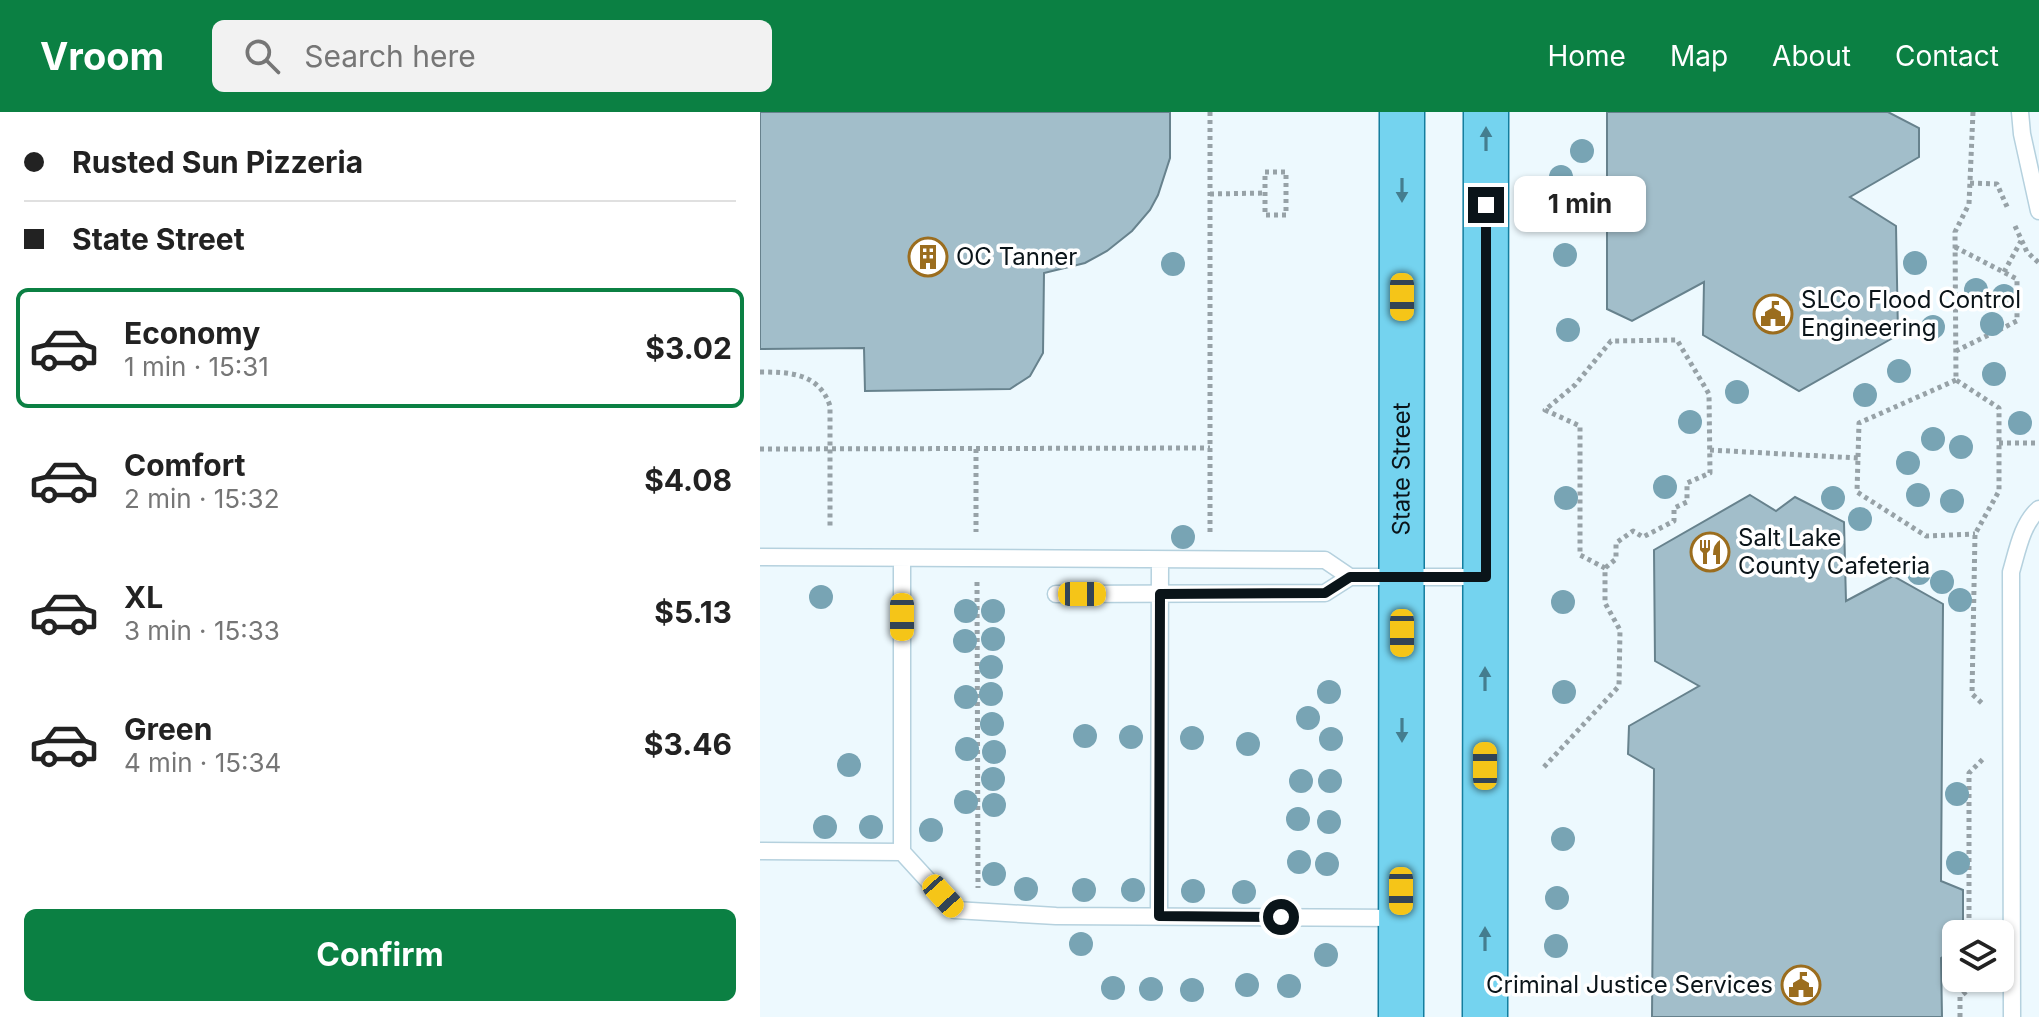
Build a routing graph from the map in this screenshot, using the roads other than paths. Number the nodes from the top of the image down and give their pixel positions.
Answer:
1 (1402, 112) edge
2 (1486, 112) edge
3 (2020, 112) edge
4 (2039, 211) edge
5 (2039, 509) edge
6 (2031, 534) edge
7 (760, 557) edge
8 (902, 558) junction
9 (1160, 560) junction
10 (1402, 576) junction
11 (1350, 577) junction
12 (1486, 577) junction
13 (1056, 594) dead end
14 (1160, 594) junction
15 (760, 851) edge
16 (902, 852) junction
17 (1159, 916) junction
18 (1401, 918) junction
19 (1401, 1017) edge
20 (1485, 1017) edge
21 (2012, 1017) edge

1 -> 10 main road, State Street
12 -> 2 main road
3 - 4 lane
5 - 6 lane
6 - 21 lane
7 - 8 lane
8 - 9 lane
8 - 16 lane
9 - 11 lane
9 - 14 lane
10 - 11 lane
10 - 12 lane
10 -> 18 main road, State Street
11 - 14 lane
20 -> 12 main road
13 - 14 lane
14 - 17 lane
15 - 16 lane
16 - 17 lane
17 - 18 lane
18 - 19 main road, State Street

